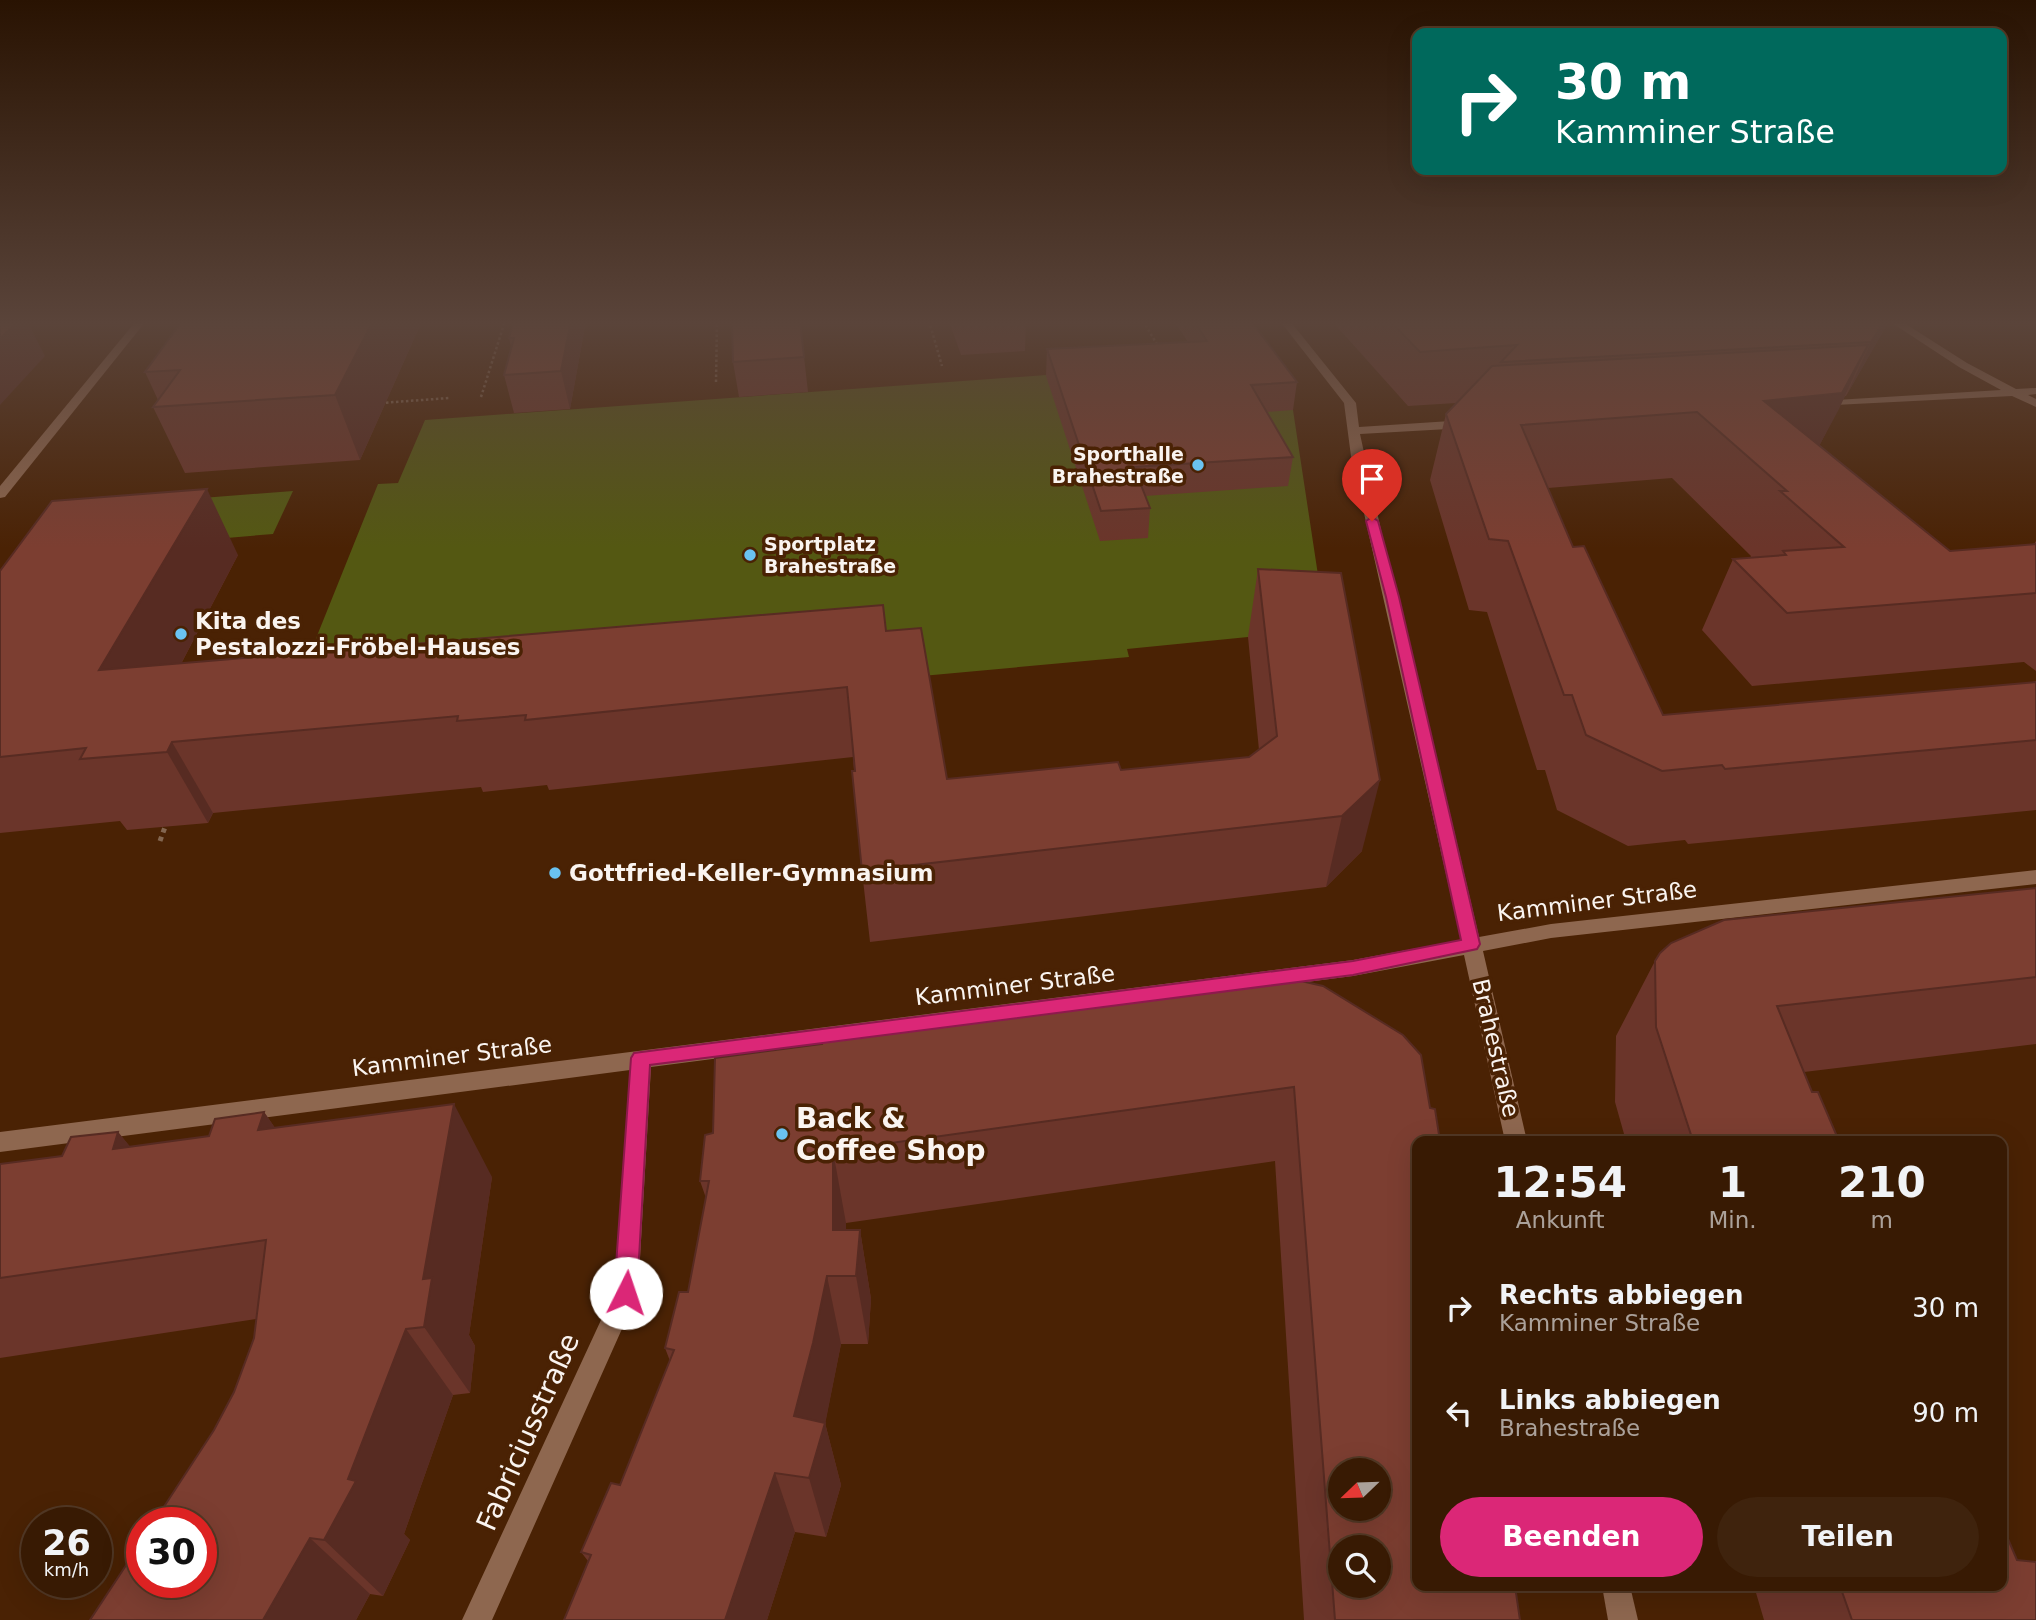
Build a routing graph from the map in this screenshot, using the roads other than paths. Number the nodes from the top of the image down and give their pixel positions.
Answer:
1 (79, 397) edge
2 (1346, 397) edge
3 (1935, 397) edge
4 (1806, 404) edge
5 (1484, 423) edge
6 (1354, 431) junction
7 (0, 494) edge
8 (2036, 877) edge
9 (1471, 944) junction
10 (641, 1058) junction
11 (1515, 1136) edge
12 (0, 1142) edge
13 (1617, 1591) edge
14 (477, 1620) edge
15 (1623, 1620) edge

1 - 7 street
2 - 6 street, Brahestraße
3 - 4 street
5 - 6 street
6 - 9 street, Brahestraße
8 - 9 street, Kamminer Straße
9 - 10 street, Kamminer Straße
9 - 11 street, Brahestraße
10 - 12 street, Kamminer Straße
10 - 14 street, Fabriciusstraße
13 - 15 street

